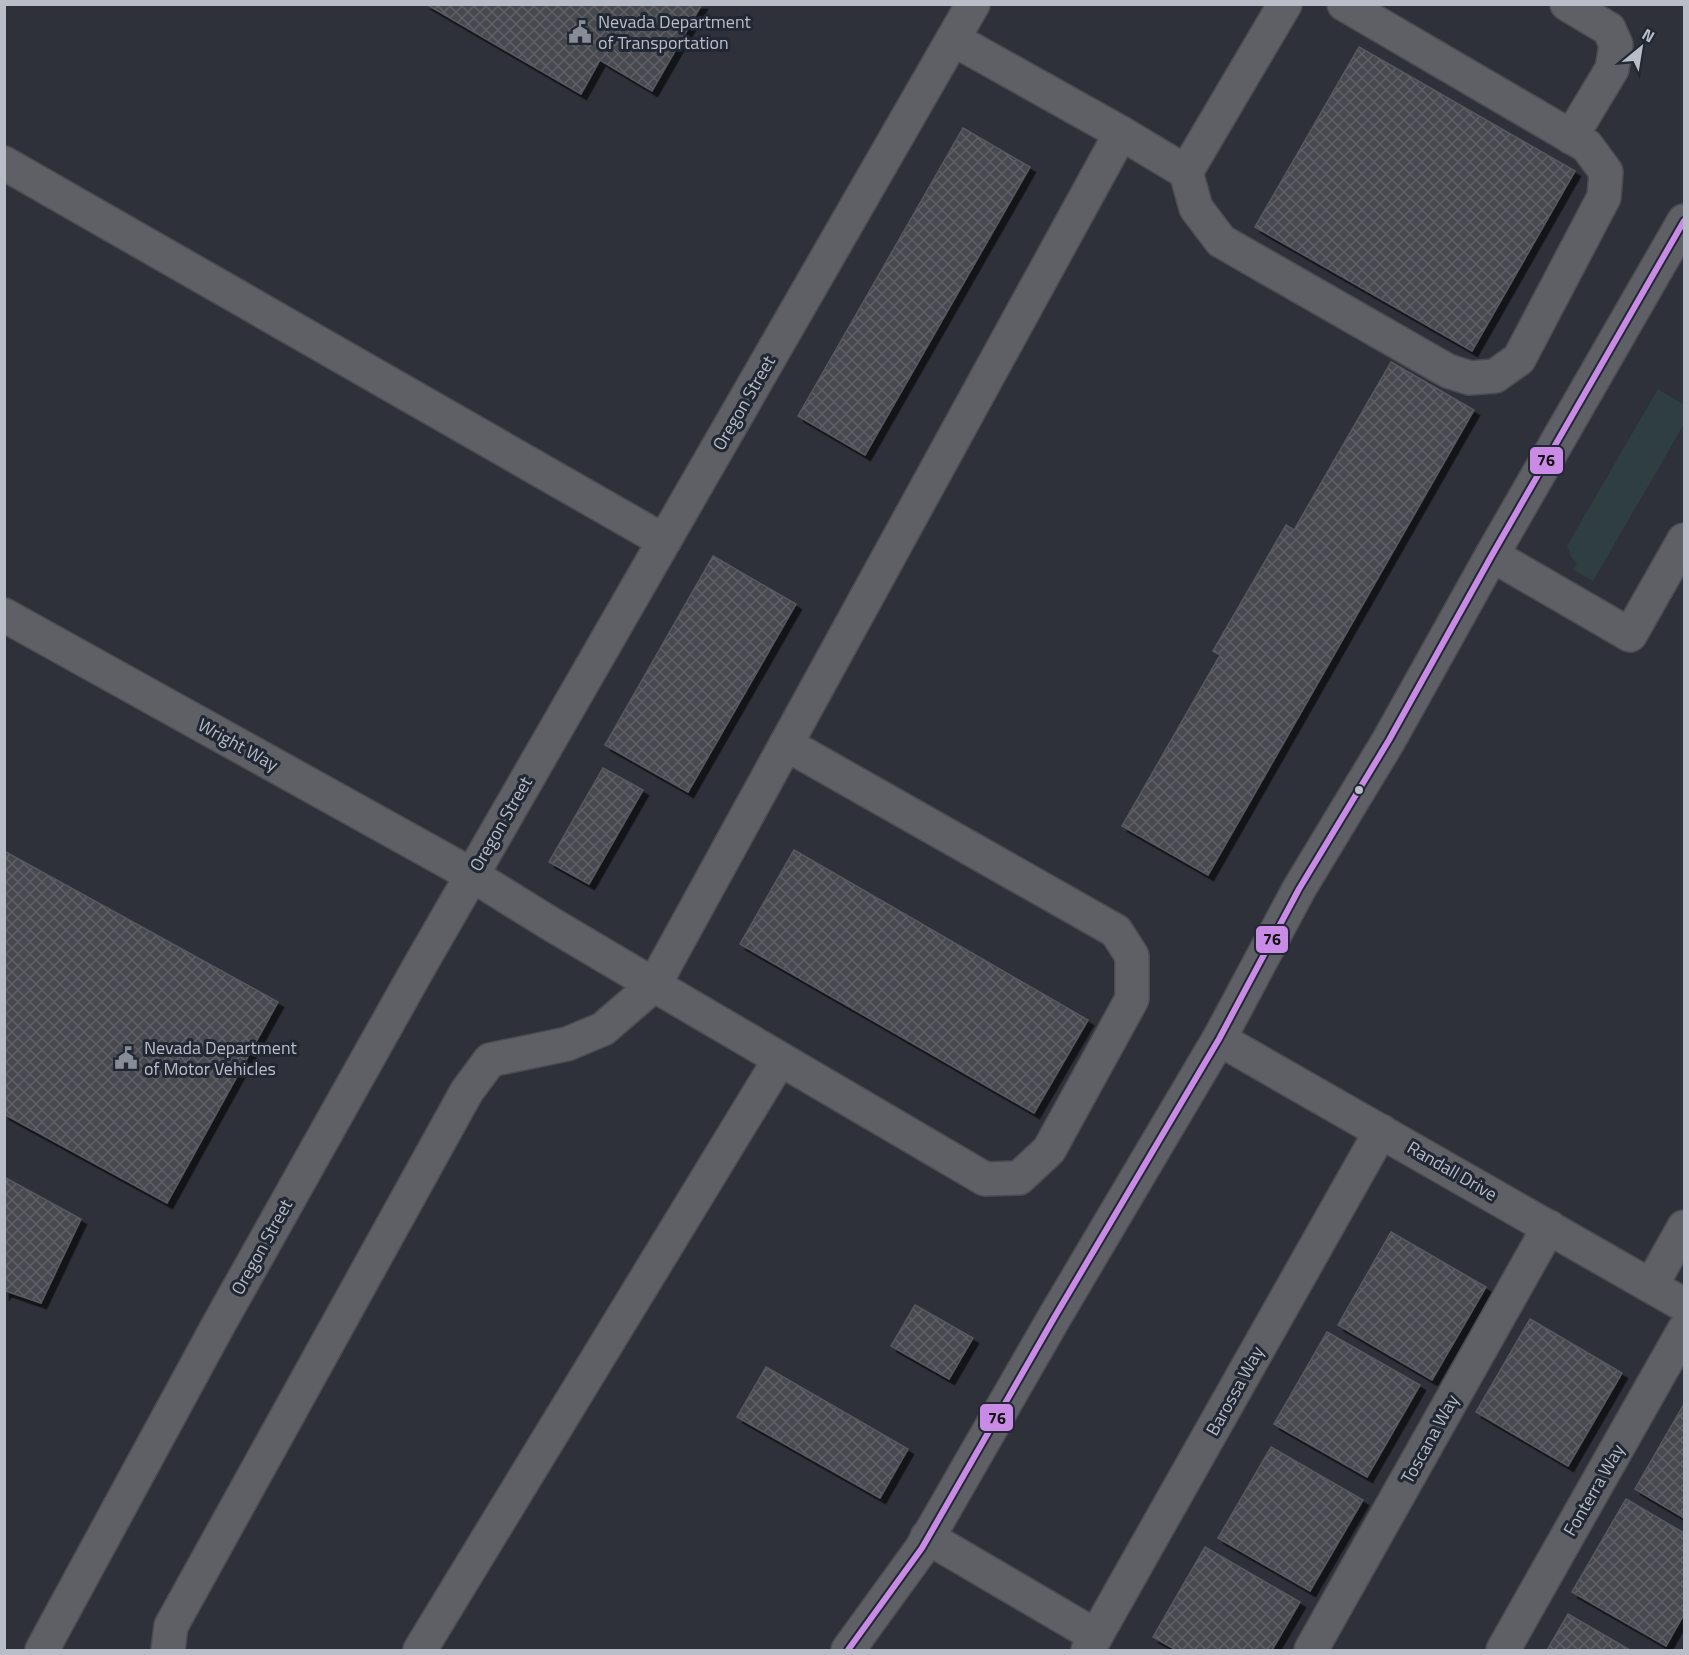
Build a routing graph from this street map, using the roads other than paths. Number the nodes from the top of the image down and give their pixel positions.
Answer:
1 (973, 4) edge
2 (1285, 4) edge
3 (1344, 4) edge
4 (1567, 4) edge
5 (953, 39) junction
6 (1121, 133) junction
7 (1571, 137) junction
8 (4, 163) edge
9 (1186, 172) junction
10 (1684, 221) edge
11 (1684, 540) edge
12 (664, 541) junction
13 (1492, 555) junction
14 (4, 615) edge
15 (786, 744) junction
16 (472, 875) junction
17 (654, 985) junction
18 (1219, 1039) junction
19 (780, 1059) junction
20 (1381, 1131) junction
21 (1550, 1227) junction
22 (1684, 1227) edge
23 (1651, 1286) junction
24 (1684, 1305) edge
25 (1684, 1330) edge
26 (927, 1537) junction
27 (1092, 1643) edge
28 (42, 1650) edge
29 (168, 1650) edge
30 (420, 1650) edge
31 (848, 1650) edge
32 (1311, 1650) edge
33 (1503, 1650) edge

1 - 5 street, Oregon Street
2 - 9 street
3 - 7 street
4 - 7 street
5 - 6 street
5 - 12 street, Oregon Street
6 - 9 street
6 - 15 street
7 - 9 street
8 - 12 street
10 - 13 street
11 - 13 street
12 - 16 street, Oregon Street
13 - 18 street
14 - 16 street, Wright Way
15 - 17 street
15 - 19 street, Wright Way
16 - 17 street, Wright Way
16 - 28 street, Oregon Street
17 - 19 street, Wright Way
17 - 29 street
18 - 20 street, Randall Drive
18 - 26 street
19 - 30 street
20 - 21 street, Randall Drive
20 - 27 street, Barossa Way
21 - 23 street, Randall Drive
21 - 32 street, Toscana Way
22 - 23 street
23 - 24 street, Randall Drive
25 - 33 street, Fonterra Way
26 - 27 street
26 - 31 street

